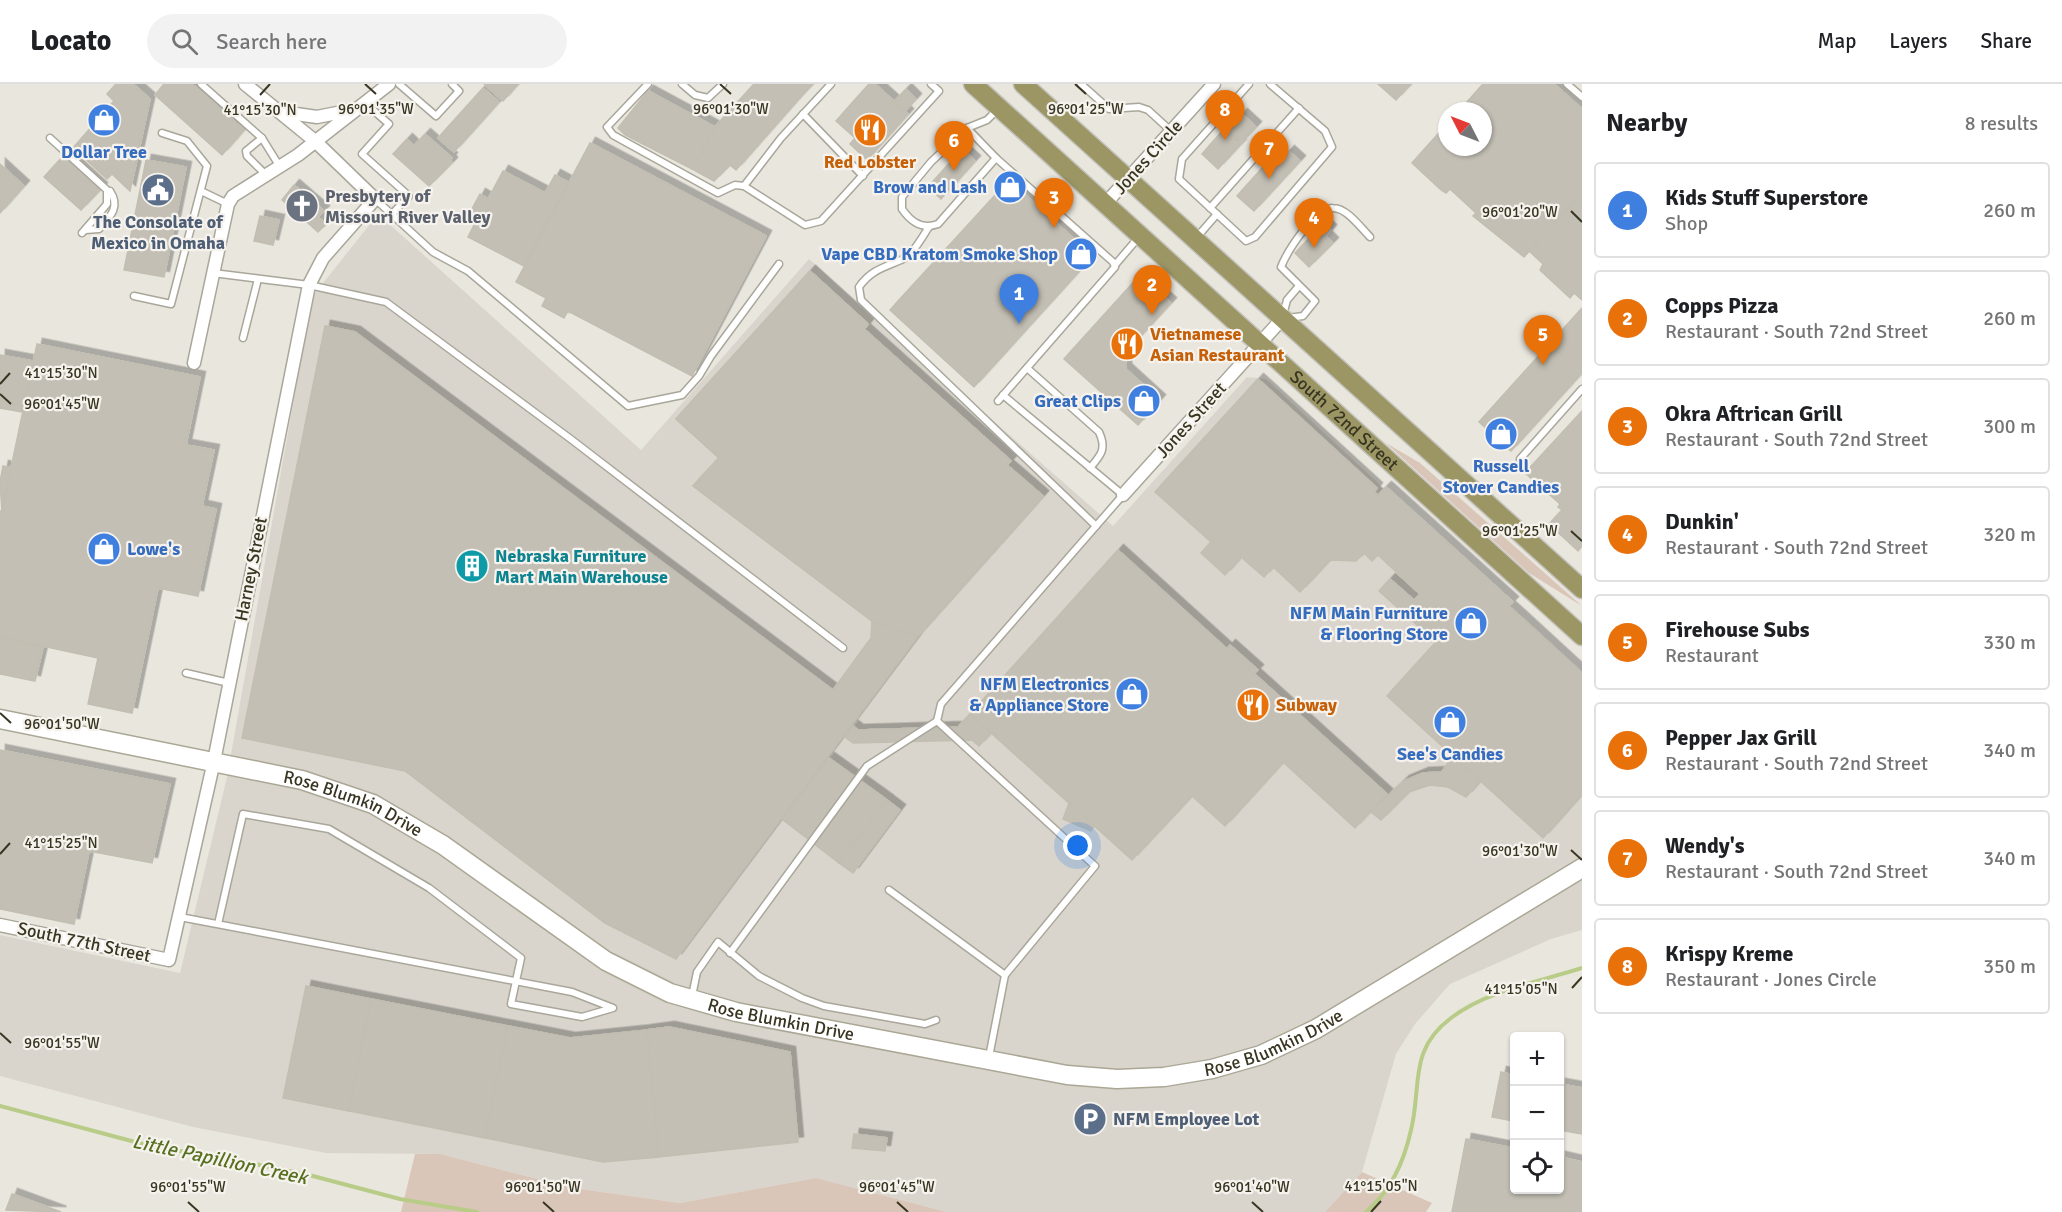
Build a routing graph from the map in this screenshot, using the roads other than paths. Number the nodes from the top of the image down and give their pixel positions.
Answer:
1 (201, 84) edge
2 (246, 84) edge
3 (389, 84) edge
4 (399, 84) edge
5 (452, 84) edge
6 (648, 84) edge
7 (682, 84) edge
8 (723, 84) edge
9 (831, 84) edge
10 (931, 84) edge
11 (973, 84) edge
12 (1023, 84) edge
13 (1081, 84) edge
14 (1214, 84) edge
15 (1270, 84) edge
16 (1567, 84) edge
17 (1244, 85) edge
18 (1582, 97) edge
19 (359, 106) junction
20 (999, 108) junction
21 (1299, 108) junction
22 (279, 111) junction
23 (803, 114) junction
24 (967, 128) junction
25 (1171, 131) junction
26 (162, 133) dead end
27 (50, 138) dead end
28 (262, 138) junction
29 (315, 141) junction
30 (996, 158) junction
31 (280, 167) junction
32 (266, 175) junction
33 (863, 176) junction
34 (1128, 179) junction
35 (103, 185) junction
36 (744, 186) junction
37 (201, 191) junction
38 (375, 199) junction
39 (228, 204) junction
40 (1105, 204) junction
41 (1210, 208) junction
42 (1217, 214) junction
43 (391, 215) junction
44 (929, 228) junction
45 (1140, 235) junction
46 (1370, 237) dead end
47 (1194, 240) junction
48 (779, 264) dead end
49 (1115, 265) junction
50 (213, 273) junction
51 (258, 279) junction
52 (309, 285) junction
53 (1299, 286) junction
54 (134, 296) dead end
55 (1282, 319) junction
56 (243, 338) dead end
57 (1260, 344) junction
58 (194, 363) dead end
59 (1027, 368) junction
60 (1582, 389) edge
61 (1003, 395) junction
62 (998, 401) dead end
63 (1520, 459) dead end
64 (1090, 468) junction
65 (1123, 495) junction
66 (1096, 526) junction
67 (1582, 589) edge
68 (1582, 636) edge
69 (843, 648) dead end
70 (186, 673) dead end
71 (229, 683) junction
72 (0, 719) edge
73 (937, 721) junction
74 (214, 761) junction
75 (1580, 868) edge
76 (889, 890) dead end
77 (180, 917) junction
78 (218, 924) junction
79 (0, 925) edge
80 (730, 953) junction
81 (169, 960) joint
82 (1005, 975) junction
83 (515, 982) junction
84 (691, 999) junction
85 (936, 1020) dead end
86 (989, 1060) junction

1 - 28 lane
2 - 22 street
3 - 19 street
4 - 5 lane
6 - 36 lane
7 - 8 lane
9 - 23 lane
10 - 33 lane
11 - 20 main road, South 72nd Street
12 - 34 main road, South 72nd Street
13 - 25 lane
14 - 25 street, Jones Circle
15 - 21 lane
16 - 18 lane
17 - 41 lane
19 - 22 street
19 - 29 street
19 - 43 lane
20 - 24 lane
20 - 40 main road, South 72nd Street
21 - 41 lane
21 - 42 lane
22 - 29 street
23 - 33 lane
23 - 36 lane
24 - 30 lane
24 - 44 lane
25 - 34 street, Jones Circle
26 - 37 lane
27 - 35 lane
28 - 31 lane
28 - 32 lane
29 - 31 street
29 - 38 street
30 - 44 lane
30 - 49 lane
31 - 32 street
32 - 39 street
33 - 36 lane
34 - 40 street, Jones Circle
34 - 47 main road, South 72nd Street
35 - 35 lane
37 - 39 lane
37 - 54 lane
38 - 43 lane
38 - 52 street, Harney Street
39 - 50 street
40 - 45 main road, South 72nd Street
41 - 42 lane
42 - 47 lane
43 - 48 lane
44 - 66 lane
45 - 49 lane
45 - 57 main road, South 72nd Street
46 - 53 lane
47 - 55 main road, South 72nd Street
49 - 59 lane
50 - 51 lane
50 - 58 street
51 - 52 lane
51 - 56 lane
52 - 69 lane
52 - 71 street, Harney Street
53 - 55 lane
53 - 55 lane
55 - 57 street, Jones Street
55 - 67 main road, South 72nd Street
57 - 65 street, Jones Street
57 - 68 main road, South 72nd Street
59 - 61 lane
59 - 64 lane
60 - 63 lane
61 - 62 lane
61 - 64 lane
64 - 65 lane
65 - 66 lane
66 - 73 lane
70 - 71 lane
71 - 74 street, Harney Street
72 - 74 main road, Rose Blumkin Drive
73 - 80 lane
73 - 82 lane
74 - 77 street, Harney Street
74 - 84 main road, Rose Blumkin Drive
75 - 86 main road, Rose Blumkin Drive
76 - 82 lane
77 - 78 lane
77 - 81 street, Harney Street
78 - 83 lane
78 - 83 lane
79 - 81 street, South 77th Street
80 - 84 lane
80 - 85 lane
82 - 86 lane
83 - 83 lane
84 - 86 main road, Rose Blumkin Drive

